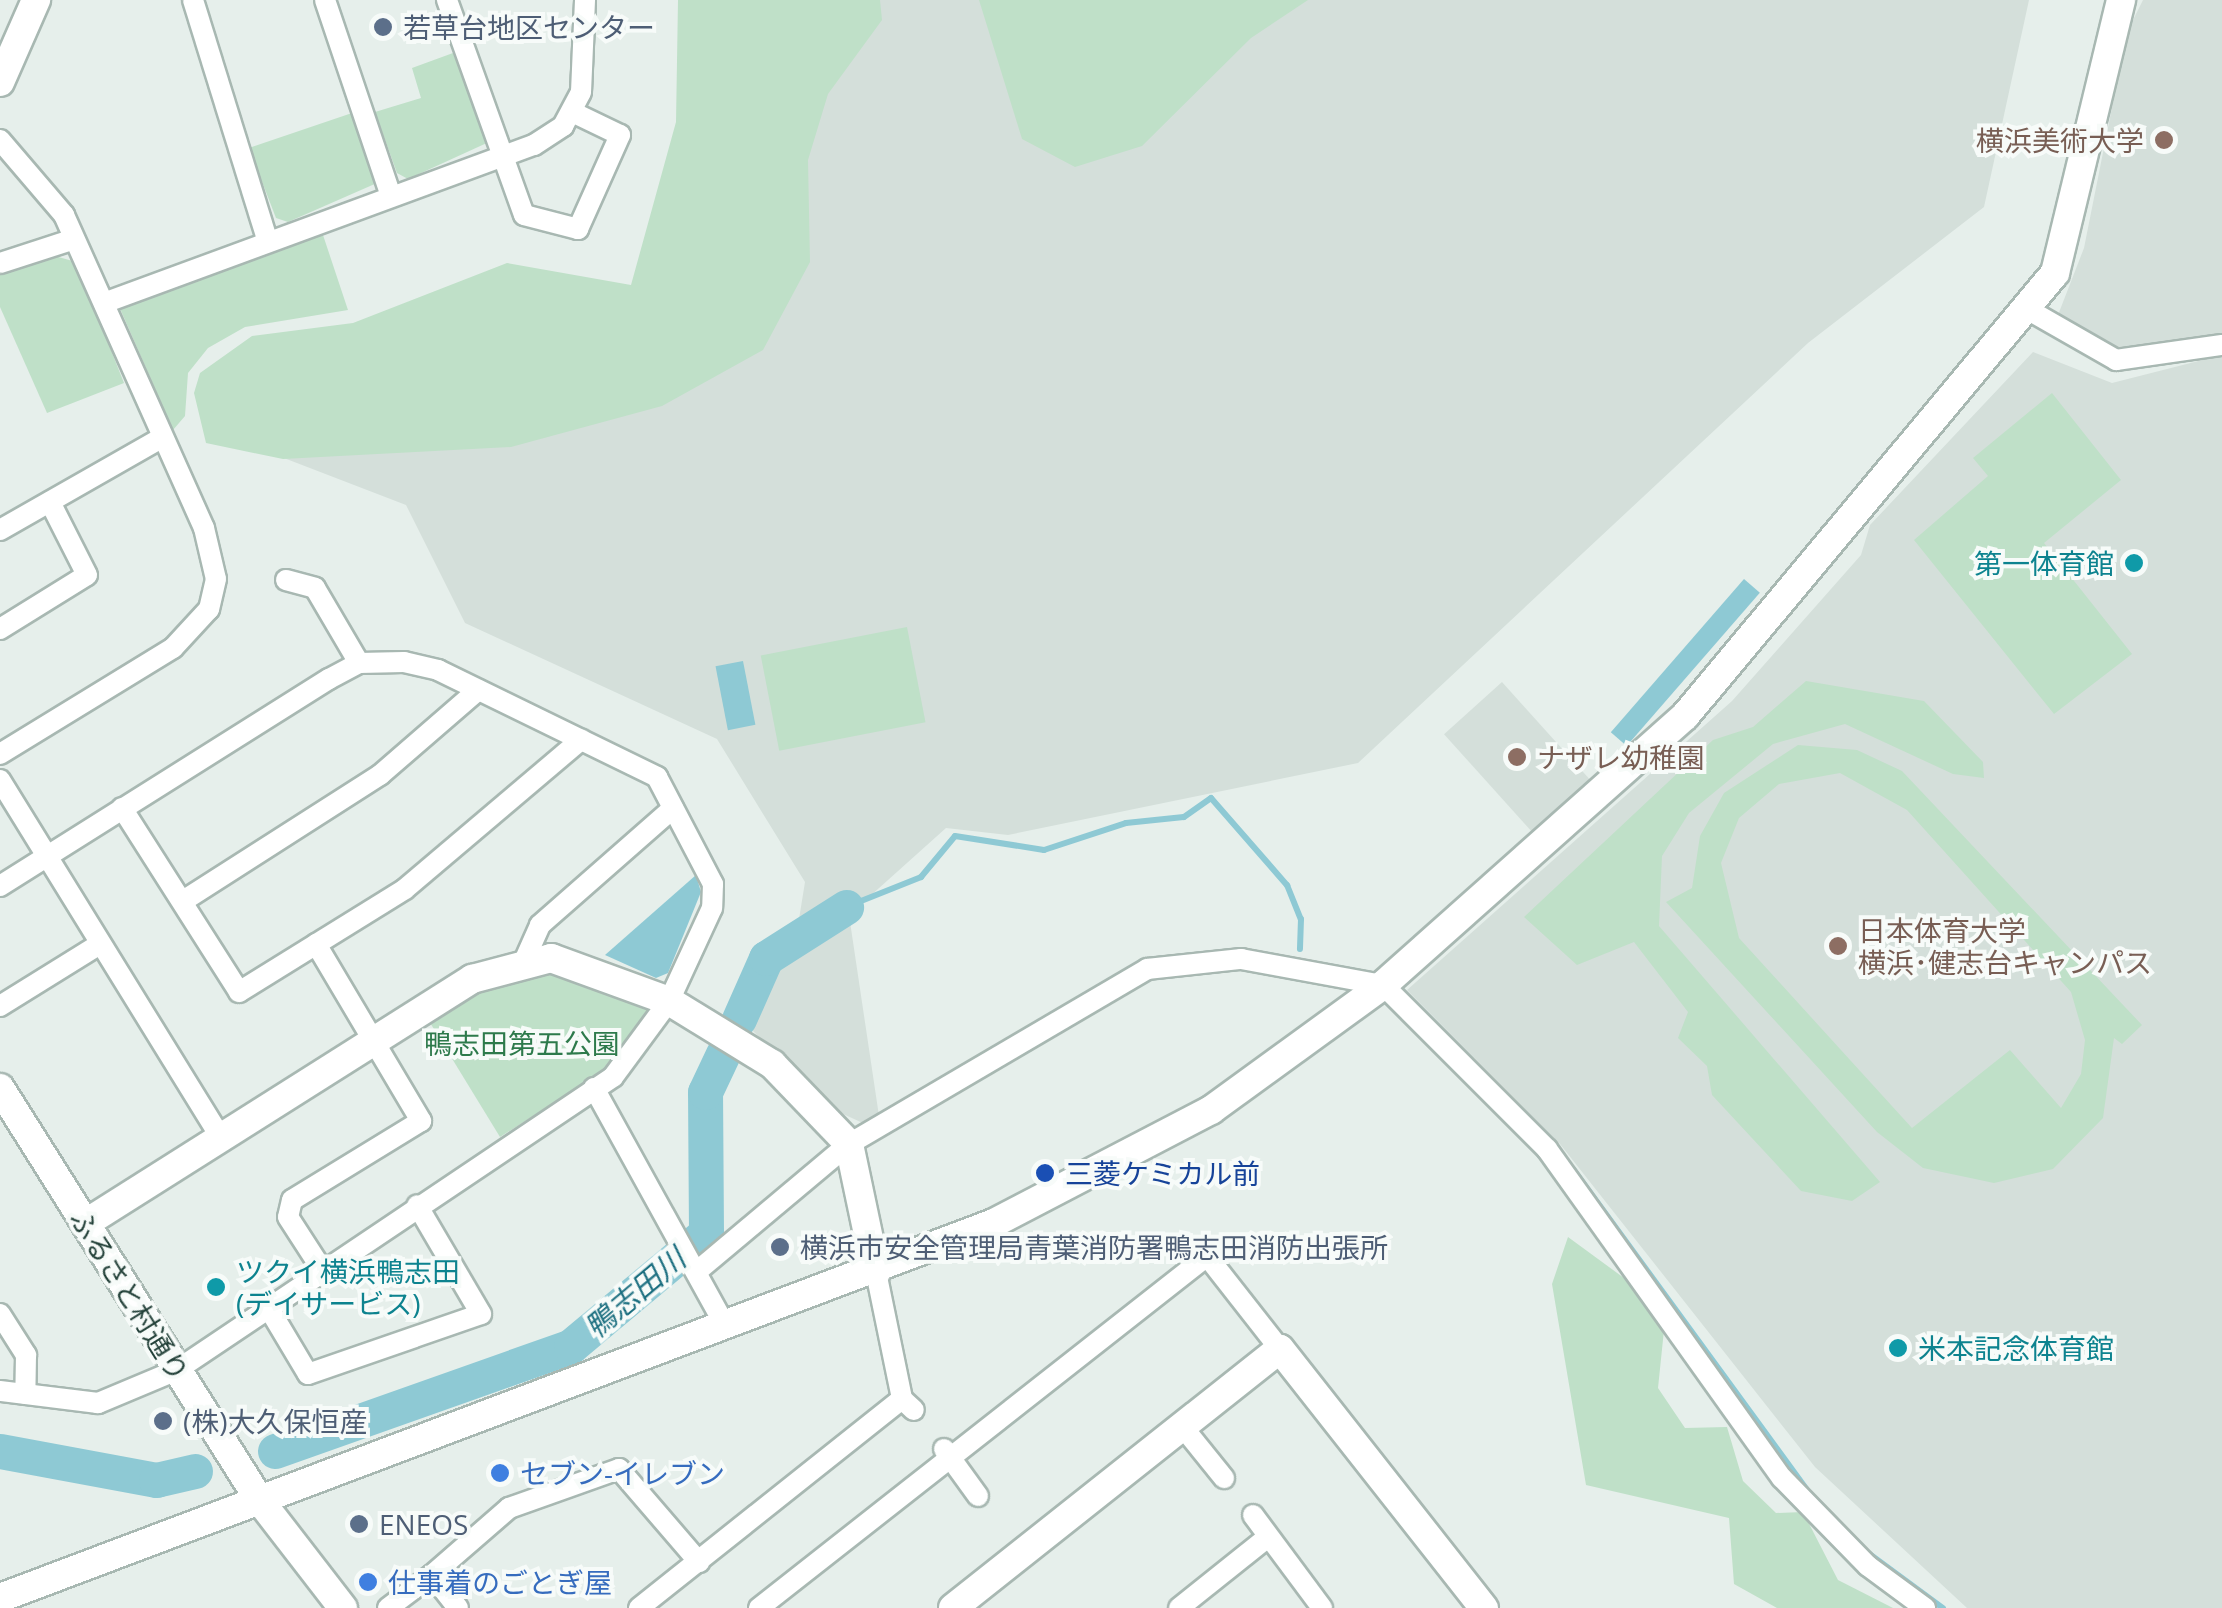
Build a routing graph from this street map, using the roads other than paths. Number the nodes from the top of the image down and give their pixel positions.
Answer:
1 (36, 0) edge
2 (193, 0) edge
3 (325, 0) edge
4 (446, 0) edge
5 (586, 0) edge
6 (2120, 0) edge
7 (0, 82) edge
8 (572, 112) junction
9 (0, 140) edge
10 (501, 155) junction
11 (392, 196) junction
12 (267, 239) junction
13 (72, 240) junction
14 (0, 263) edge
15 (104, 302) junction
16 (2026, 309) junction
17 (2222, 345) edge
18 (161, 438) junction
19 (50, 502) junction
20 (0, 530) edge
21 (286, 580) dead end
22 (0, 630) edge
23 (358, 663) junction
24 (478, 690) junction
25 (581, 740) junction
26 (0, 754) edge
27 (0, 780) edge
28 (122, 808) junction
29 (673, 808) junction
30 (48, 858) junction
31 (0, 886) edge
32 (183, 901) junction
33 (100, 944) junction
34 (316, 944) junction
35 (525, 959) junction
36 (1383, 985) junction
37 (669, 1001) junction
38 (0, 1006) edge
39 (376, 1039) junction
40 (594, 1088) junction
41 (3, 1099) edge
42 (220, 1136) junction
43 (849, 1144) junction
44 (417, 1205) junction
45 (86, 1223) junction
46 (692, 1253) junction
47 (321, 1268) junction
48 (876, 1272) junction
49 (268, 1307) junction
50 (0, 1314) edge
51 (726, 1327) junction
52 (1280, 1349) junction
53 (177, 1370) junction
54 (0, 1391) edge
55 (25, 1394) junction
56 (1182, 1426) junction
57 (945, 1451) junction
58 (1224, 1478) dead end
59 (978, 1496) dead end
60 (260, 1502) junction
61 (1252, 1515) dead end
62 (1268, 1537) junction
63 (699, 1562) junction
64 (432, 1575) junction
65 (0, 1598) edge
66 (343, 1608) edge
67 (388, 1608) edge
68 (458, 1608) edge
69 (639, 1608) edge
70 (760, 1608) edge
71 (953, 1608) edge
72 (1179, 1608) edge
73 (1322, 1608) edge
74 (1484, 1608) edge
75 (1925, 1608) edge

1 - 7 street
2 - 12 street
3 - 11 street
4 - 10 street
5 - 8 street
6 - 16 street
8 - 10 street
8 - 10 street
9 - 13 street
10 - 11 street
11 - 12 street
12 - 15 street
13 - 14 street
13 - 15 street
15 - 18 street
16 - 17 street
16 - 36 street
18 - 19 street
18 - 26 street
19 - 20 street
19 - 22 street
21 - 23 street
23 - 24 street
23 - 28 street
24 - 25 street
24 - 32 street
25 - 29 street
25 - 34 street
27 - 30 street
28 - 30 street
28 - 32 street
29 - 35 street
29 - 37 street
30 - 31 street
30 - 33 street
32 - 34 street
33 - 38 street
33 - 42 street
34 - 39 street
35 - 37 street
35 - 39 street
36 - 43 street
36 - 48 street
36 - 75 street
37 - 40 street
37 - 43 street
39 - 42 street
39 - 47 street
40 - 44 street
40 - 46 street
41 - 45 street, ふるさと村通り
42 - 45 street
43 - 46 street
43 - 48 street
44 - 47 street
44 - 49 street
45 - 53 street, ふるさと村通り
46 - 51 street
47 - 49 street
48 - 51 street
48 - 63 street
49 - 53 street
50 - 55 street
51 - 60 street
52 - 56 street
52 - 57 street
52 - 74 street
53 - 55 street
53 - 60 street, ふるさと村通り
54 - 55 street
56 - 58 street
56 - 71 street
57 - 59 street
57 - 70 street
60 - 65 street
60 - 66 street, ふるさと村通り
61 - 62 street
62 - 72 street
62 - 73 street
63 - 64 street
63 - 69 street
64 - 67 street
64 - 68 street

